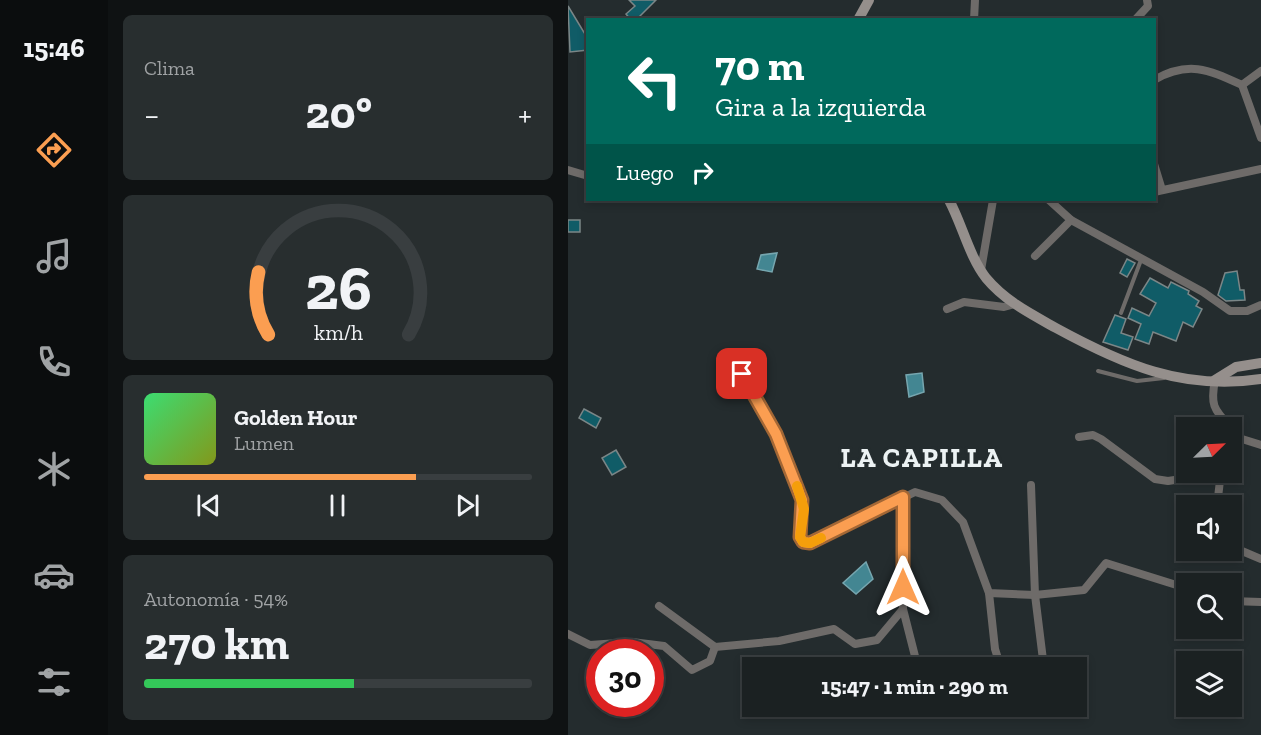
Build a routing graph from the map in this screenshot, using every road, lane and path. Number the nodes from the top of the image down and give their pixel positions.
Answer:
1 (869, 0) edge
2 (975, 0) edge
3 (1147, 0) edge
4 (859, 18) edge
5 (974, 18) edge
6 (1137, 18) edge
7 (1261, 71) edge
8 (1156, 79) edge
9 (1242, 85) junction
10 (1261, 138) edge
11 (568, 170) edge
12 (1261, 170) edge
13 (586, 175) edge
14 (1158, 191) edge
15 (949, 201) edge
16 (993, 201) edge
17 (1050, 201) edge
18 (1072, 220) junction
19 (1035, 256) dead end
20 (1141, 260) junction
21 (981, 270) junction
22 (1015, 304) junction
23 (1261, 305) edge
24 (947, 309) dead end
25 (1121, 313) dead end
26 (1261, 363) edge
27 (1098, 371) dead end
28 (742, 374) dead end
29 (1169, 376) junction
30 (1261, 379) edge
31 (1215, 380) junction
32 (1221, 417) edge
33 (1079, 437) dead end
34 (1242, 439) edge
35 (1261, 445) edge
36 (1176, 480) edge
37 (1032, 485) dead end
38 (903, 497) junction
39 (1242, 551) edge
40 (1261, 559) edge
41 (1176, 585) edge
42 (989, 593) junction
43 (1035, 595) junction
44 (1242, 601) edge
45 (1261, 602) edge
46 (659, 606) dead end
47 (903, 609) junction
48 (568, 634) edge
49 (715, 647) junction
50 (915, 657) edge
51 (998, 657) edge
52 (1043, 657) edge

1 - 4 main road
2 - 5 street
3 - 6 street
7 - 9 street
8 - 9 street
9 - 10 street
11 - 13 street
12 - 14 street
15 - 21 main road
16 - 21 street
17 - 18 street
18 - 19 street
18 - 20 street
20 - 23 street
20 - 25 lane
21 - 22 main road
22 - 24 street
22 - 29 main road
26 - 31 main road
27 - 29 lane
28 - 38 street
29 - 31 main road
30 - 31 main road
31 - 32 street
33 - 36 street
34 - 35 street
37 - 43 street
38 - 42 street
38 - 47 street
39 - 40 street
41 - 43 street
42 - 43 street
42 - 51 street
43 - 52 street
44 - 45 street
46 - 49 street
47 - 49 street
47 - 50 street
48 - 49 street

